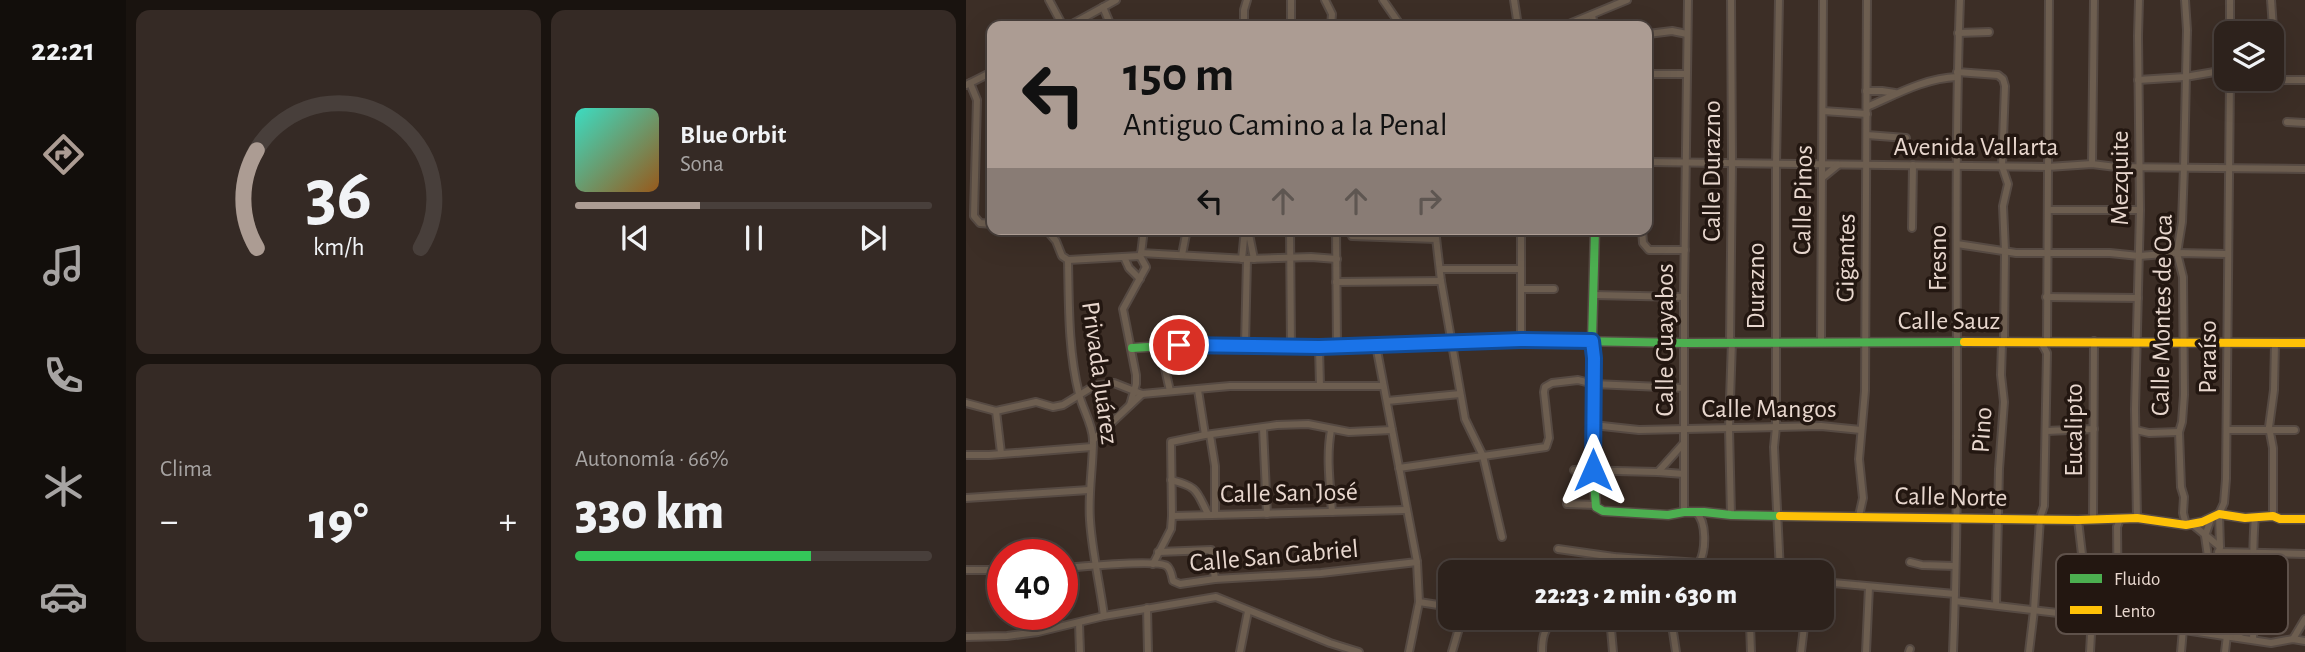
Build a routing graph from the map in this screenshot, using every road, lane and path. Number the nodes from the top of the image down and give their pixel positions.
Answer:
1 (1049, 0) edge
2 (1116, 0) edge
3 (1247, 0) edge
4 (1291, 0) edge
5 (1325, 0) edge
6 (1382, 0) edge
7 (1514, 0) edge
8 (1627, 0) edge
9 (1688, 0) edge
10 (1731, 0) edge
11 (1779, 0) edge
12 (1823, 0) edge
13 (1867, 0) edge
14 (1959, 0) edge
15 (2049, 0) edge
16 (2094, 0) edge
17 (2139, 0) edge
18 (2185, 0) edge
19 (2230, 0) edge
20 (2272, 0) edge
21 (1618, 2) edge
22 (1103, 7) junction
23 (1592, 15) junction
24 (1060, 21) edge
25 (1078, 21) edge
26 (1109, 21) edge
27 (1244, 21) edge
28 (1291, 21) edge
29 (1331, 21) edge
30 (1397, 21) edge
31 (1517, 21) edge
32 (1577, 21) edge
33 (1593, 21) edge
34 (2230, 21) edge
35 (2273, 21) edge
36 (1989, 32) dead end
37 (1958, 33) junction
38 (1652, 34) edge
39 (1687, 34) junction
40 (2214, 72) edge
41 (987, 74) edge
42 (1654, 74) dead end
43 (1686, 74) junction
44 (1957, 75) junction
45 (2185, 77) junction
46 (2138, 80) junction
47 (2284, 80) dead end
48 (2305, 80) edge
49 (968, 84) edge
50 (1866, 91) junction
51 (2230, 91) edge
52 (1895, 93) junction
53 (1823, 110) junction
54 (1867, 111) junction
55 (2287, 122) dead end
56 (2305, 123) edge
57 (1867, 135) junction
58 (1906, 138) dead end
59 (1652, 162) edge
60 (1685, 162) junction
61 (1732, 163) junction
62 (1776, 164) junction
63 (2092, 164) junction
64 (1822, 165) junction
65 (1838, 165) junction
66 (1913, 165) junction
67 (1958, 165) junction
68 (1866, 166) junction
69 (2002, 166) junction
70 (2140, 166) junction
71 (2048, 167) junction
72 (2184, 167) junction
73 (2230, 167) junction
74 (2305, 169) edge
75 (1822, 178) junction
76 (2048, 210) junction
77 (2140, 210) junction
78 (987, 224) edge
79 (1912, 228) dead end
80 (1051, 235) edge
81 (1055, 235) edge
82 (1143, 235) edge
83 (1186, 235) edge
84 (1246, 235) edge
85 (1246, 235) edge
86 (1290, 235) edge
87 (1336, 235) edge
88 (1436, 235) edge
89 (1521, 235) edge
90 (1595, 235) edge
91 (1642, 235) edge
92 (1352, 236) dead end
93 (1054, 238) junction
94 (1436, 239) junction
95 (1957, 244) junction
96 (1685, 250) junction
97 (2005, 251) junction
98 (2177, 253) junction
99 (1154, 254) junction
100 (2047, 254) junction
101 (2227, 254) junction
102 (1141, 255) junction
103 (1182, 255) junction
104 (2139, 256) junction
105 (1124, 257) junction
106 (1291, 258) junction
107 (1247, 259) junction
108 (1337, 259) junction
109 (1068, 260) junction
110 (1146, 267) junction
111 (1440, 269) junction
112 (1521, 269) junction
113 (1140, 279) junction
114 (1441, 281) junction
115 (1336, 282) junction
116 (1521, 289) junction
117 (1554, 289) dead end
118 (1594, 295) junction
119 (1684, 297) junction
120 (2046, 297) junction
121 (2138, 298) junction
122 (1521, 340) junction
123 (1592, 341) junction
124 (2094, 341) junction
125 (2124, 341) junction
126 (2138, 341) junction
127 (1731, 342) junction
128 (1776, 342) junction
129 (1821, 342) junction
130 (1864, 342) junction
131 (1958, 342) junction
132 (2047, 342) junction
133 (2183, 342) junction
134 (2227, 342) junction
135 (1451, 343) junction
136 (1685, 343) junction
137 (2003, 343) junction
138 (2275, 343) junction
139 (2305, 343) edge
140 (1245, 345) junction
141 (1376, 345) junction
142 (1160, 346) junction
143 (1337, 346) junction
144 (1291, 347) junction
145 (1319, 347) junction
146 (1132, 348) junction
147 (2136, 355) junction
148 (1594, 384) junction
149 (1320, 386) junction
150 (1383, 386) junction
151 (1684, 388) junction
152 (1135, 390) junction
153 (1198, 390) junction
154 (1170, 391) junction
155 (1142, 394) junction
156 (1460, 394) junction
157 (1079, 396) junction
158 (1387, 401) junction
159 (966, 402) edge
160 (1130, 405) junction
161 (996, 411) junction
162 (1593, 425) junction
163 (1776, 427) junction
164 (1263, 428) junction
165 (1684, 428) junction
166 (1729, 428) junction
167 (2094, 429) junction
168 (1331, 430) junction
169 (1392, 430) junction
170 (1861, 430) junction
171 (2136, 430) junction
172 (2227, 430) junction
173 (2295, 430) dead end
174 (2046, 431) junction
175 (2269, 431) junction
176 (2179, 432) junction
177 (1208, 435) junction
178 (1092, 444) junction
179 (1683, 444) junction
180 (1001, 453) junction
181 (966, 455) edge
182 (1483, 456) junction
183 (1399, 468) junction
184 (1574, 470) dead end
185 (1593, 470) junction
186 (1658, 472) junction
187 (1684, 474) junction
188 (1171, 480) junction
189 (1089, 490) junction
190 (966, 498) edge
191 (1567, 504) dead end
192 (1596, 506) junction
193 (1406, 510) junction
194 (1332, 512) junction
195 (1685, 512) junction
196 (1695, 512) junction
197 (1713, 513) junction
198 (1212, 514) junction
199 (1267, 514) junction
200 (1172, 516) junction
201 (1731, 516) junction
202 (1777, 516) junction
203 (1859, 516) junction
204 (2215, 516) junction
205 (2273, 516) junction
206 (2255, 517) junction
207 (2040, 518) junction
208 (2137, 518) junction
209 (1955, 519) junction
210 (1999, 519) junction
211 (2120, 519) junction
212 (2305, 519) edge
213 (2078, 520) junction
214 (2092, 520) junction
215 (1702, 522) junction
216 (2189, 525) junction
217 (2205, 536) junction
218 (1502, 537) dead end
219 (1558, 549) dead end
220 (2219, 550) junction
221 (1158, 552) junction
222 (2251, 553) junction
223 (2082, 554) edge
224 (2117, 554) edge
225 (2208, 554) edge
226 (2218, 554) edge
227 (2305, 554) edge
228 (1614, 557) joint
229 (1648, 560) edge
230 (1700, 560) edge
231 (1779, 560) edge
232 (1418, 562) junction
233 (1910, 562) dead end
234 (1153, 564) junction
235 (1097, 566) junction
236 (1955, 566) junction
237 (1078, 567) edge
238 (966, 570) edge
239 (987, 570) edge
240 (1215, 579) junction
241 (1834, 583) edge
242 (1869, 587) junction
243 (1955, 597) junction
244 (1419, 602) junction
245 (1438, 605) edge
246 (1996, 605) junction
247 (1147, 608) junction
248 (2035, 610) junction
249 (1248, 611) junction
250 (2056, 612) edge
251 (1104, 616) junction
252 (2305, 618) edge
253 (1079, 623) junction
254 (1458, 630) edge
255 (1545, 630) edge
256 (1611, 630) edge
257 (1673, 630) edge
258 (1750, 630) edge
259 (1804, 630) edge
260 (2091, 634) edge
261 (2183, 634) edge
262 (2216, 634) edge
263 (2240, 634) edge
264 (2253, 634) edge
265 (2223, 635) junction
266 (966, 637) edge
267 (2236, 637) junction
268 (2253, 639) junction
269 (2293, 639) junction
270 (2305, 641) edge
271 (1330, 643) junction
272 (2271, 643) junction
273 (1080, 652) edge
274 (1148, 652) edge
275 (1240, 652) edge
276 (1326, 652) edge
277 (1359, 652) edge
278 (1409, 652) edge
279 (1452, 652) edge
280 (1542, 652) edge
281 (1613, 652) edge
282 (1676, 652) edge
283 (1751, 652) edge
284 (1801, 652) edge
285 (1866, 652) edge
286 (1953, 652) edge
287 (2029, 652) edge
288 (2090, 652) edge
289 (2181, 652) edge
290 (2225, 652) edge
291 (2270, 652) edge

1 - 24 street
2 - 22 street
3 - 27 street
4 - 28 street
5 - 29 street
6 - 30 street
7 - 31 street
8 - 21 street
9 - 39 street, Calle Guayabos
10 - 61 street, Calle Durazno
11 - 62 street, Durazno
12 - 53 street, Calle Pinos
13 - 50 street, Gigantes
14 - 37 street, Fresno
15 - 71 street
16 - 63 street
17 - 46 street, Mezquite
18 - 45 street, Calle Montes de Oca
19 - 34 street
20 - 35 street
21 - 23 street
22 - 25 street
22 - 26 street
23 - 32 street
23 - 33 street
36 - 37 street
37 - 44 street, Fresno
38 - 39 street
39 - 43 street, Calle Guayabos
40 - 45 street
41 - 49 street
42 - 43 street
43 - 60 street, Calle Guayabos
44 - 52 street
44 - 67 street, Fresno
44 - 69 street, Pino
45 - 46 street
45 - 72 street, Calle Montes de Oca
46 - 70 street, Mezquite
47 - 48 street
49 - 78 street
50 - 52 street
50 - 54 street, Gigantes
51 - 73 street, Paraíso
52 - 54 street
53 - 54 street
53 - 64 street, Calle Pinos
54 - 57 street, Gigantes
55 - 56 street
57 - 58 street
57 - 68 street, Gigantes
59 - 60 street, Avenida Vallarta
60 - 61 street, Avenida Vallarta
60 - 96 street, Calle Guayabos
61 - 62 street, Avenida Vallarta
61 - 127 street, Calle Durazno
62 - 64 street, Avenida Vallarta
62 - 128 street, Durazno
63 - 70 street, Avenida Vallarta
63 - 71 street, Avenida Vallarta
64 - 65 street, Avenida Vallarta
64 - 75 street, Calle Pinos
65 - 68 street, Avenida Vallarta
65 - 75 street
66 - 67 street, Avenida Vallarta
66 - 68 street, Avenida Vallarta
66 - 79 street
67 - 69 street, Avenida Vallarta
67 - 95 street, Fresno
68 - 130 street, Gigantes
69 - 71 street, Avenida Vallarta
69 - 97 street, Pino
70 - 72 street, Avenida Vallarta
70 - 77 street, Mezquite
71 - 76 street
72 - 73 street, Avenida Vallarta
72 - 98 street, Calle Montes de Oca
73 - 74 street, Avenida Vallarta
73 - 101 street, Paraíso
75 - 129 street, Calle Pinos
76 - 77 street
76 - 100 street
77 - 104 street, Mezquite
80 - 93 street
81 - 93 street
82 - 102 street
83 - 103 street
84 - 107 street
85 - 107 street
86 - 106 street
87 - 108 street
88 - 94 street
89 - 112 street
90 - 118 street
91 - 96 street
92 - 94 street
93 - 109 street
94 - 111 street
95 - 97 street
95 - 131 street, Fresno
96 - 119 street, Calle Guayabos
97 - 100 street
97 - 137 street, Pino
98 - 101 street
98 - 104 street
98 - 133 street, Calle Montes de Oca
99 - 102 street
99 - 103 street
99 - 110 street
100 - 104 street
100 - 120 street
101 - 134 street, Paraíso
102 - 105 street
102 - 110 street
103 - 107 street
104 - 121 street, Mezquite
105 - 109 street
105 - 113 street
106 - 107 street
106 - 108 street
106 - 144 street
107 - 140 street
108 - 115 street
109 - 157 street, Privada Juárez
110 - 113 street
111 - 112 street
111 - 114 street
112 - 116 street
113 - 146 street
114 - 115 street
114 - 135 street
115 - 143 street
116 - 117 street
116 - 122 street
118 - 119 street
118 - 123 street
119 - 136 street, Calle Guayabos
120 - 121 street
120 - 132 street
121 - 126 street, Mezquite
122 - 123 street, Calle Sauz
122 - 135 street, Calle Sauz
123 - 136 street, Calle Sauz
123 - 148 street
124 - 125 street, Calle Sauz
124 - 132 street, Calle Sauz
124 - 167 street, Eucalipto
125 - 126 street, Calle Sauz
125 - 147 street
126 - 133 street, Calle Sauz
126 - 147 street, Mezquite
127 - 128 street, Calle Sauz
127 - 136 street, Calle Sauz
127 - 166 street, Calle Durazno
128 - 129 street, Calle Sauz
128 - 163 street, Durazno
129 - 130 street, Calle Sauz
130 - 131 street, Calle Sauz
130 - 170 street, Gigantes
131 - 137 street, Calle Sauz
131 - 209 street, Fresno
132 - 137 street, Calle Sauz
132 - 174 street
133 - 134 street, Calle Sauz
133 - 176 street, Calle Montes de Oca
134 - 138 street, Calle Sauz
134 - 172 street, Paraíso
135 - 141 street, Calle Sauz
135 - 156 street
136 - 151 street, Calle Guayabos
137 - 210 street, Pino
138 - 139 street, Calle Sauz
138 - 175 street
140 - 142 street, Calle Sauz
140 - 144 street, Calle Sauz
141 - 143 street, Calle Sauz
141 - 150 street
142 - 146 street, Calle Sauz
142 - 154 street
143 - 145 street, Calle Sauz
144 - 145 street, Calle Sauz
145 - 149 street
146 - 152 street
147 - 171 street, Mezquite
148 - 151 street
148 - 162 street
148 - 182 street
149 - 150 street
149 - 153 street
150 - 158 street
151 - 165 street, Calle Guayabos
152 - 155 street
152 - 157 street
152 - 160 street
153 - 154 street
153 - 177 street
154 - 155 street
155 - 160 street
156 - 158 street
156 - 182 street
157 - 161 street
157 - 178 street, Privada Juárez
158 - 169 street
159 - 161 street
160 - 178 street
161 - 180 street
162 - 165 street, Calle Mangos
162 - 185 street
163 - 166 street, Calle Mangos
163 - 170 street, Calle Mangos
163 - 202 street, Durazno
164 - 168 street
164 - 177 street
164 - 199 street
165 - 166 street, Calle Mangos
165 - 179 street, Calle Guayabos
166 - 201 street, Calle Durazno
167 - 174 street
167 - 214 street, Eucalipto
168 - 169 street
168 - 194 street
169 - 183 street
170 - 203 street, Gigantes
171 - 176 street
171 - 208 street, Mezquite
172 - 175 street
172 - 204 street, Paraíso
173 - 175 street
174 - 207 street
175 - 205 street
176 - 216 street, Calle Montes de Oca
177 - 188 street
177 - 198 street
178 - 180 street
178 - 189 street, Privada Juárez
179 - 186 street
179 - 187 street, Calle Guayabos
180 - 181 street
182 - 183 street
182 - 218 street
183 - 193 street
184 - 185 street
185 - 186 street
185 - 192 street
186 - 187 street
187 - 195 street, Calle Guayabos
188 - 198 street
188 - 200 street
189 - 190 street
189 - 235 street, Privada Juárez
191 - 192 street
192 - 195 street, Calle Norte
193 - 194 street, Calle San José
193 - 232 street
194 - 199 street, Calle San José
195 - 196 street, Calle Norte
196 - 197 street, Calle Norte
196 - 215 street
197 - 201 street, Calle Norte
197 - 215 street
198 - 199 street, Calle San José
198 - 200 street, Calle San José
200 - 221 street
201 - 202 street, Calle Norte
202 - 203 street, Calle Norte
202 - 231 street, Durazno
203 - 209 street, Calle Norte
204 - 206 street, Calle Norte
204 - 216 street, Calle Norte
204 - 217 street
204 - 220 street, Paraíso
205 - 206 street, Calle Norte
205 - 212 street, Calle Norte
206 - 222 street
207 - 210 street, Calle Norte
207 - 213 street, Calle Norte
207 - 248 street
208 - 211 street, Calle Norte
208 - 216 street, Calle Norte
209 - 210 street, Calle Norte
209 - 236 street, Fresno
210 - 246 street, Pino
211 - 214 street, Calle Norte
211 - 224 street
213 - 214 street, Calle Norte
213 - 223 street
215 - 230 street
216 - 217 street
217 - 220 street
217 - 225 street
219 - 228 street
220 - 222 street
220 - 226 street, Paraíso
221 - 234 street
221 - 240 street
222 - 227 street
228 - 229 street
232 - 240 street, Calle San Gabriel
232 - 244 street
233 - 236 street
234 - 235 street, Calle San Gabriel
234 - 240 street, Calle San Gabriel
235 - 237 street, Calle San Gabriel
235 - 251 street, Privada Juárez
236 - 243 street, Fresno
238 - 239 street
241 - 242 street
242 - 243 street
242 - 285 street
243 - 246 street
243 - 286 street, Fresno
244 - 245 street
244 - 278 street
246 - 248 street
247 - 249 street
247 - 251 street
247 - 274 street
248 - 250 street
248 - 287 street
249 - 271 street
249 - 275 street
251 - 253 street
252 - 269 street
253 - 266 street
253 - 273 street
254 - 279 street
255 - 280 street
256 - 281 street
257 - 282 street
258 - 283 street
259 - 284 street
260 - 288 street
261 - 289 street
262 - 265 street
263 - 267 street
264 - 268 street
265 - 267 street
265 - 290 street, Paraíso
267 - 268 street
268 - 272 street
269 - 270 street
269 - 272 street
271 - 276 street
271 - 277 street
272 - 291 street

